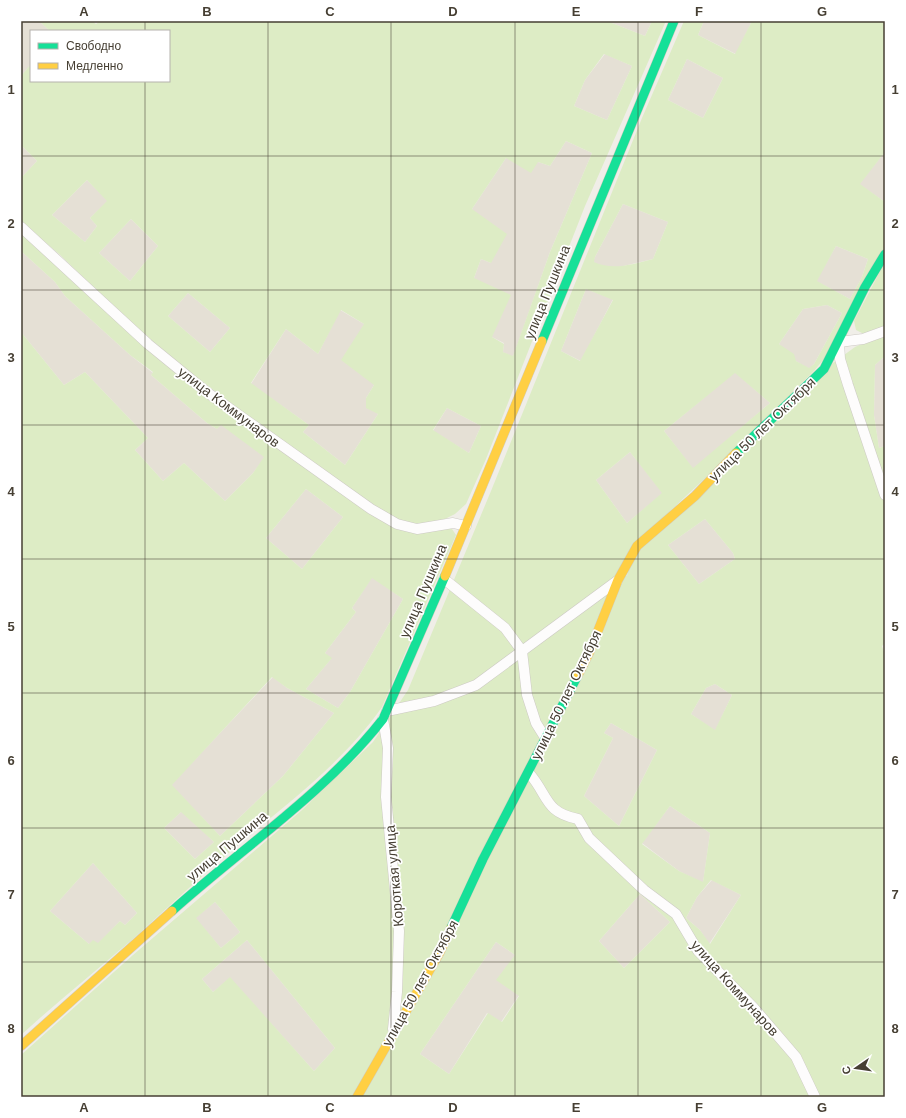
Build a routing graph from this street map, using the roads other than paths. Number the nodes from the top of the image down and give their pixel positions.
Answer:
1 (674, 21) edge
2 (21, 227) edge
3 (885, 254) edge
4 (885, 331) edge
5 (840, 342) junction
6 (885, 495) edge
7 (466, 526) junction
8 (444, 579) junction
9 (618, 580) junction
10 (522, 651) junction
11 (385, 715) junction
12 (546, 739) junction
13 (529, 773) junction
14 (392, 1034) junction
15 (21, 1046) edge
16 (358, 1097) edge
17 (815, 1097) edge

1 - 7 street, улица Пушкина
2 - 7 street, улица Коммунаров
3 - 5 street, улица 50 лет Октября
4 - 5 street
5 - 6 street, улица 50 лет Октября
5 - 9 street, улица 50 лет Октября
7 - 8 street, улица Пушкина
8 - 10 street
8 - 11 street, улица Пушкина
9 - 10 street
9 - 12 street, улица 50 лет Октября
10 - 11 street
10 - 12 street
11 - 14 street, Короткая улица
11 - 15 street, улица Пушкина
12 - 13 street, улица 50 лет Октября
13 - 14 street, улица 50 лет Октября
13 - 17 street, улица Коммунаров
14 - 16 street, улица 50 лет Октября

